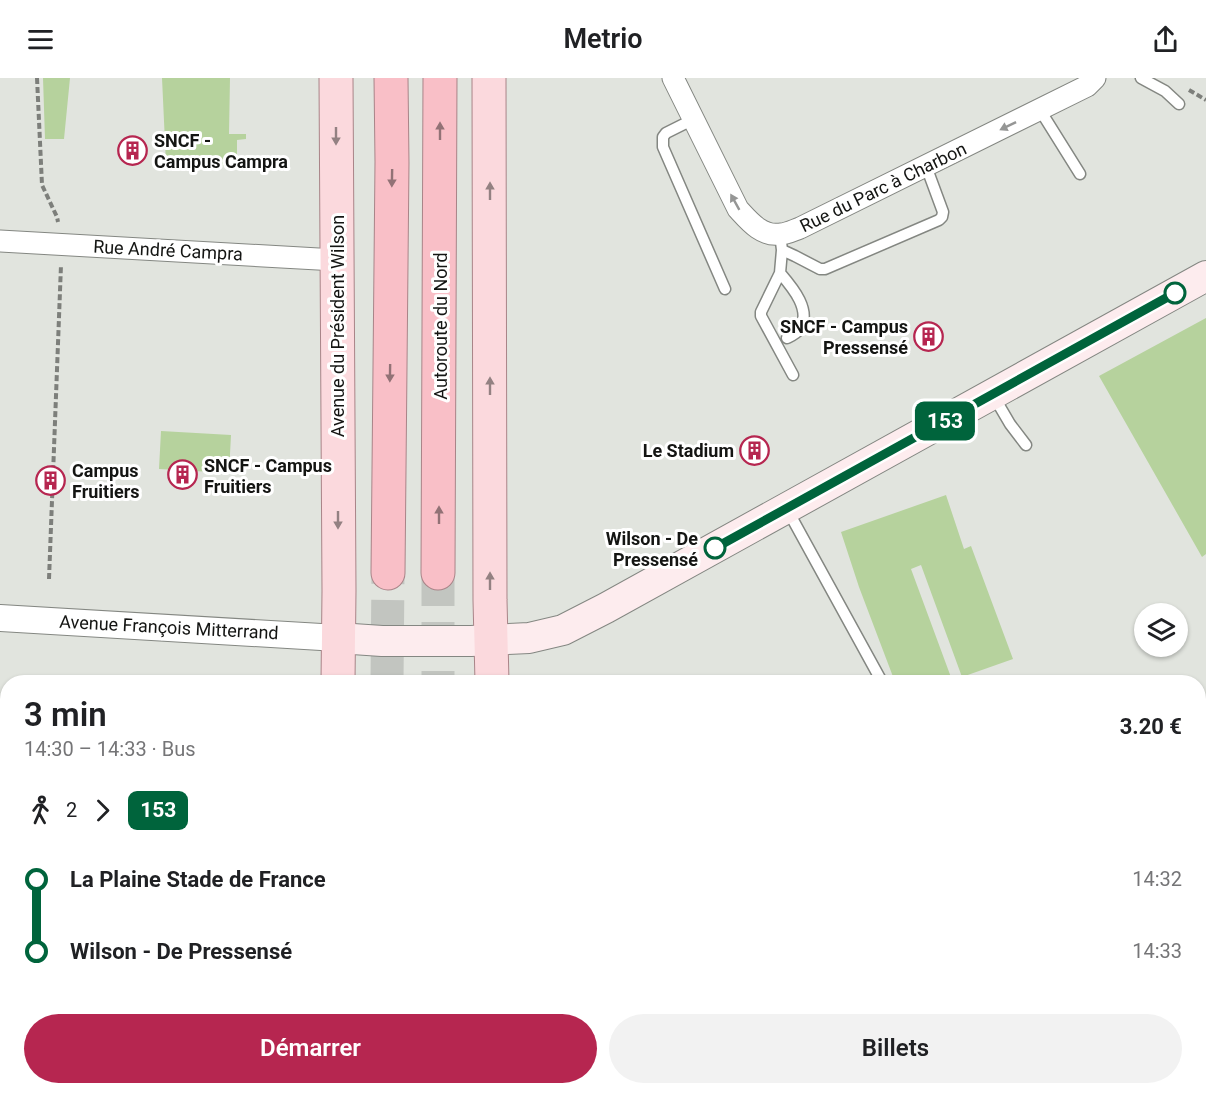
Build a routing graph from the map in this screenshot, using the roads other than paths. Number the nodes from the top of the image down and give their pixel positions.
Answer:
1 (336, 78) edge
2 (391, 78) edge
3 (440, 78) edge
4 (489, 78) edge
5 (673, 78) edge
6 (1095, 78) edge
7 (1141, 78) edge
8 (1179, 104) dead end
9 (1040, 110) junction
10 (694, 119) junction
11 (926, 166) junction
12 (1080, 174) dead end
13 (0, 241) edge
14 (781, 242) junction
15 (336, 260) junction
16 (780, 273) junction
17 (1206, 276) edge
18 (725, 289) dead end
19 (787, 338) dead end
20 (793, 375) dead end
21 (993, 394) junction
22 (1026, 445) dead end
23 (786, 509) junction
24 (388, 573) tunnel mouth
25 (438, 573) tunnel mouth
26 (0, 618) edge
27 (338, 638) junction
28 (491, 639) junction
29 (338, 675) edge
30 (492, 675) edge
31 (878, 675) edge

1 -> 15 main road, Avenue du Président Wilson
2 -> 24 highway
25 -> 3 highway, Autoroute du Nord
28 -> 4 main road
5 - 10 street, Rue du Parc à Charbon
6 - 9 street, Rue du Parc à Charbon
7 - 8 lane
9 -> 11 street, Rue du Parc à Charbon
9 - 12 lane
14 -> 10 street, Rue du Parc à Charbon
10 - 18 lane
11 - 14 street, Rue du Parc à Charbon
11 - 14 lane
13 - 15 street, Rue André Campra
14 - 16 lane
15 -> 27 main road, Avenue du Président Wilson
16 - 19 lane
16 - 20 lane
17 - 21 main road
21 - 22 lane
21 - 23 main road
23 - 28 main road
23 - 31 lane
26 - 27 street, Avenue François Mitterrand
27 - 28 main road
27 - 29 main road, Avenue du Président Wilson
28 - 30 main road

